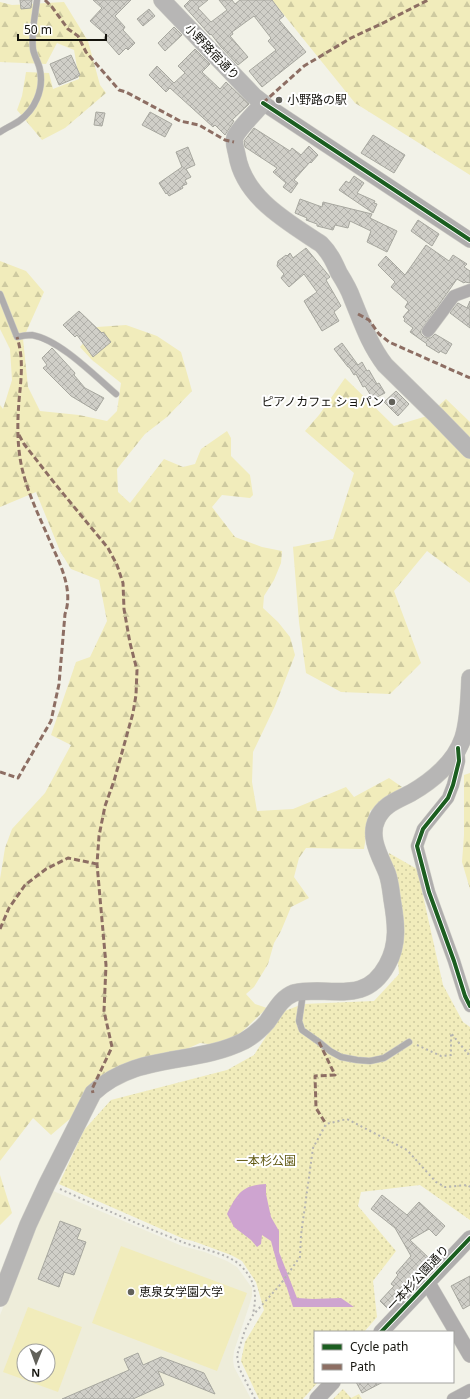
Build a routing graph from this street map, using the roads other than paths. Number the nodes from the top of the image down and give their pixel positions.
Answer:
1 (37, 0) edge
2 (162, 0) edge
3 (263, 104) junction
4 (0, 132) edge
5 (470, 240) edge
6 (470, 290) edge
7 (0, 294) edge
8 (428, 331) dead end
9 (116, 394) dead end
10 (470, 450) edge
11 (470, 678) edge
12 (458, 748) junction
13 (304, 991) junction
14 (470, 1006) edge
15 (409, 1042) road end
16 (470, 1238) edge
17 (428, 1283) junction
18 (0, 1298) edge
19 (382, 1331) edge
20 (470, 1355) edge
21 (332, 1383) edge
22 (470, 1390) edge
23 (317, 1399) edge
24 (453, 1399) edge

1 - 4 lane
2 - 3 main road, 小野路宿通り
3 - 5 street
3 - 10 main road
6 - 8 street
7 - 9 lane
11 - 12 main road
12 - 13 main road
12 - 14 street
13 - 15 lane
13 - 18 main road
16 - 17 street, 一本杉公園通り
17 - 19 street, 一本杉公園通り
17 - 20 street
21 - 23 street
22 - 24 street

